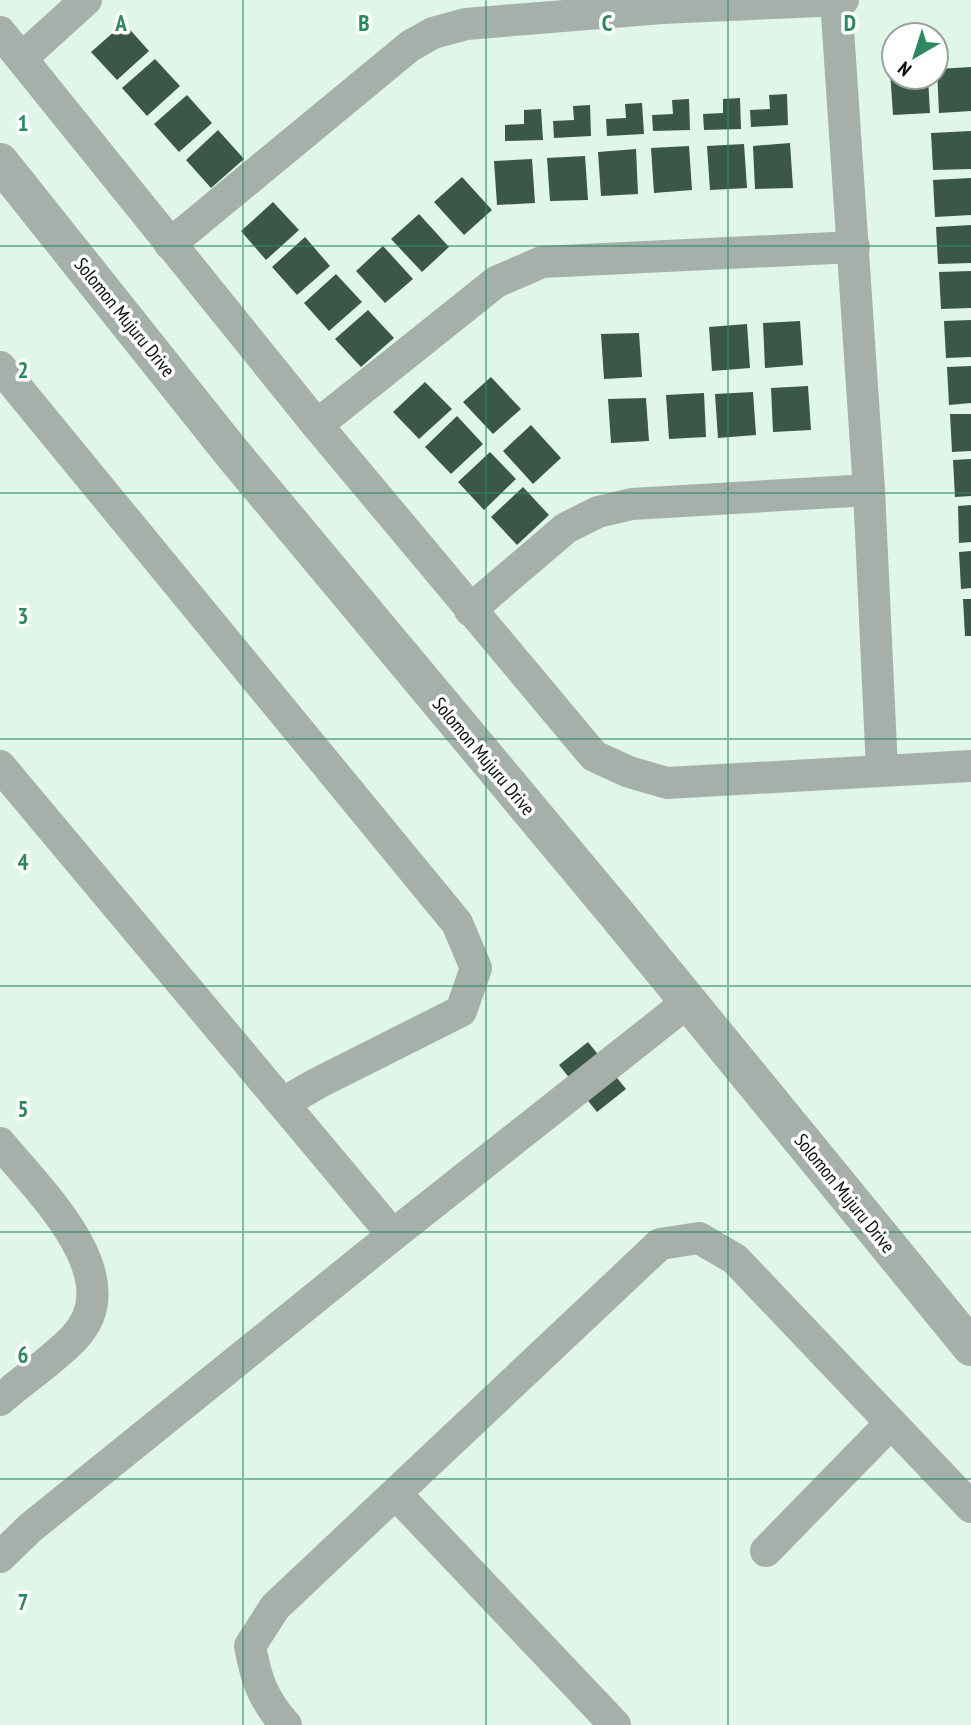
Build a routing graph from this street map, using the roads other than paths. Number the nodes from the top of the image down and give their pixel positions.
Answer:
1 (86, 0) edge
2 (836, 0) edge
3 (843, 0) edge
4 (661, 4) edge
5 (0, 32) edge
6 (22, 58) junction
7 (0, 162) edge
8 (170, 244) junction
9 (853, 247) junction
10 (0, 367) edge
11 (317, 425) junction
12 (869, 490) junction
13 (471, 610) junction
14 (0, 766) edge
15 (971, 766) edge
16 (882, 771) junction
17 (689, 1001) junction
18 (284, 1103) junction
19 (0, 1143) edge
20 (393, 1235) junction
21 (971, 1347) edge
22 (0, 1400) edge
23 (891, 1423) junction
24 (396, 1494) junction
25 (971, 1507) edge
26 (766, 1551) dead end
27 (0, 1557) edge
28 (286, 1725) edge
29 (615, 1725) edge

1 - 6 street
2 - 3 street
2 - 4 street
2 - 9 street
4 - 8 street
5 - 6 street
6 - 8 street
7 - 17 street, Solomon Mujuru Drive
8 - 11 street
9 - 11 street
9 - 12 street
10 - 18 street
11 - 13 street
12 - 13 street
12 - 16 street
13 - 16 street
14 - 18 street
15 - 16 street
17 - 20 street
17 - 21 street, Solomon Mujuru Drive
18 - 20 street
19 - 22 street
20 - 27 street
23 - 24 street
23 - 25 street
23 - 26 street
24 - 28 street
24 - 29 street

